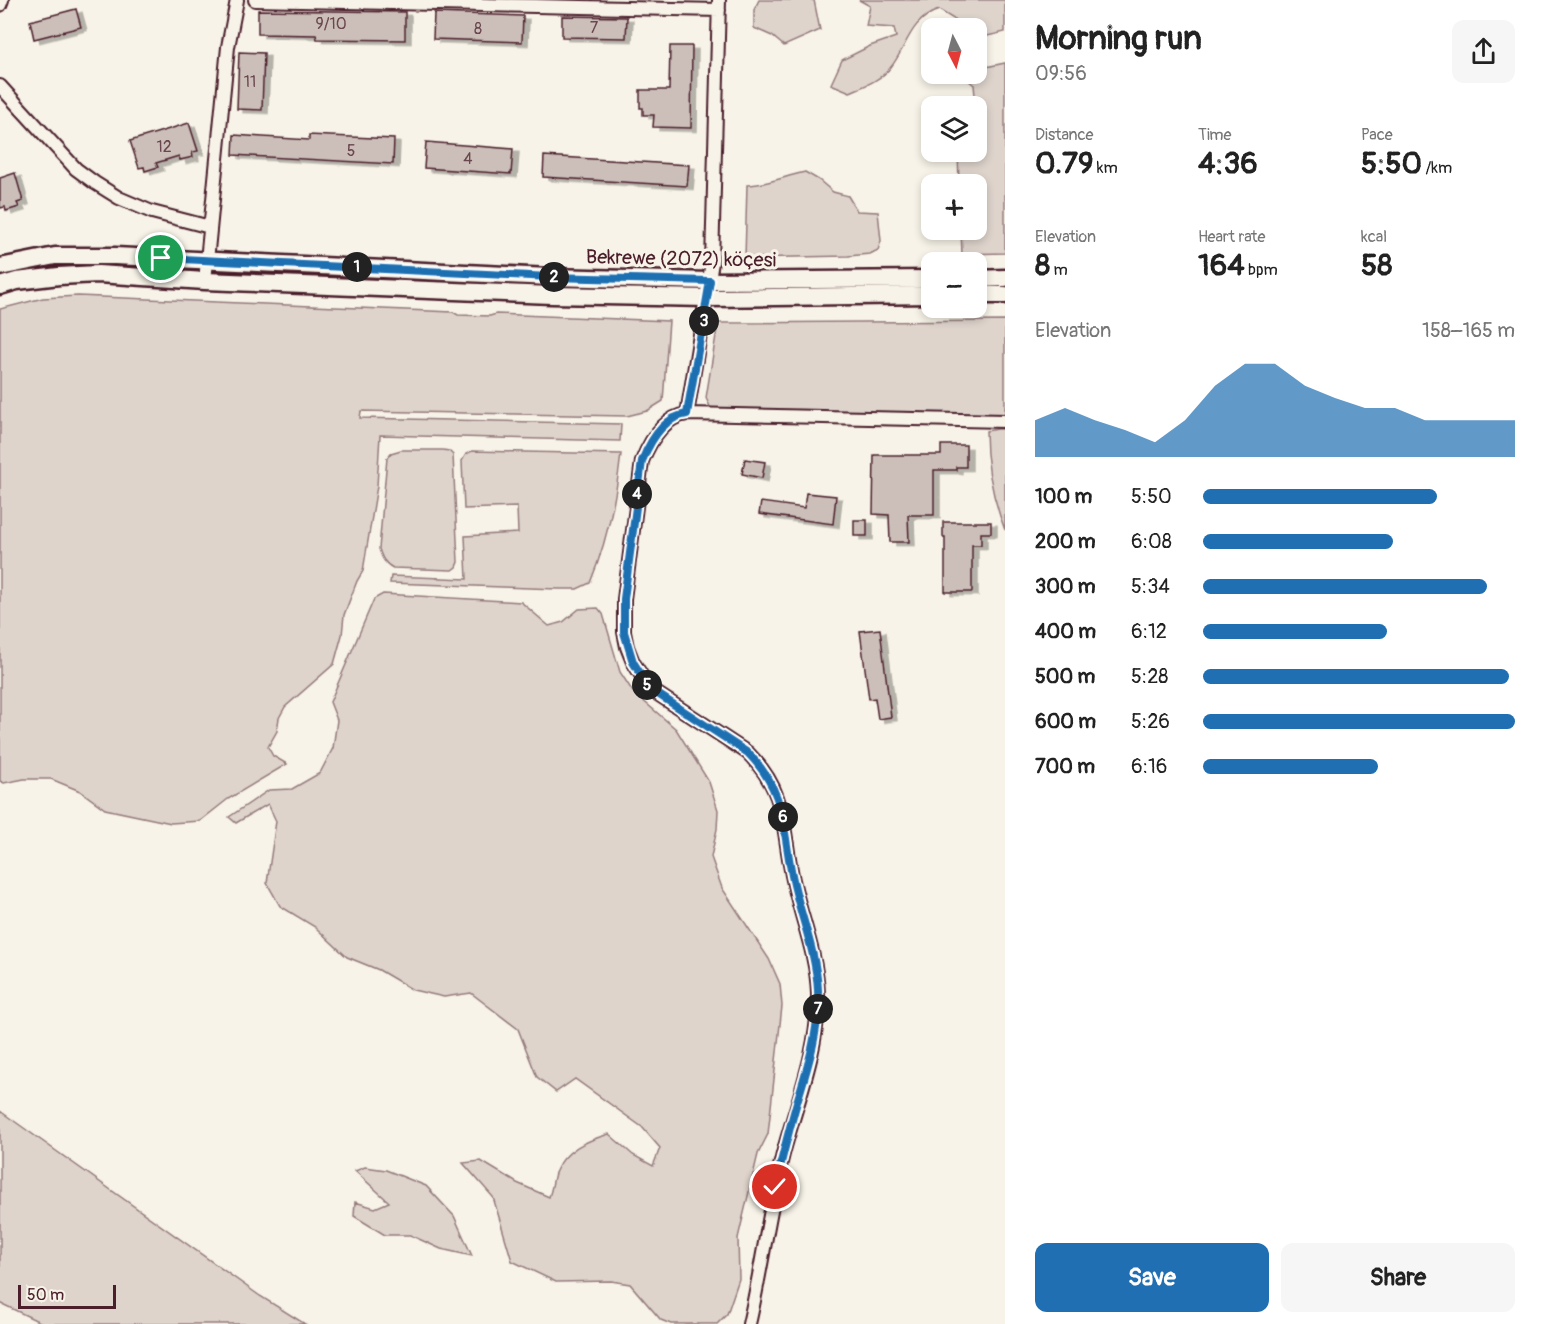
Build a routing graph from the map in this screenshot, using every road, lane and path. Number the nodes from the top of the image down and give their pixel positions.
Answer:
1 (2, 0) edge
2 (237, 0) edge
3 (255, 0) edge
4 (0, 5) edge
5 (719, 5) edge
6 (0, 86) edge
7 (210, 227) junction
8 (207, 260) junction
9 (0, 267) edge
10 (1005, 278) edge
11 (987, 279) edge
12 (921, 280) edge
13 (206, 281) junction
14 (0, 286) edge
15 (709, 290) junction
16 (921, 295) edge
17 (987, 295) edge
18 (1005, 295) edge
19 (687, 414) junction
20 (1005, 421) edge
21 (749, 1324) edge

1 - 4 street
2 - 7 street
3 - 5 street
5 - 15 street
6 - 7 street
7 - 8 street
8 - 9 main road, Bekrewe (2072) köçesi
8 - 13 street
8 - 15 main road, Bekrewe (2072) köçesi
10 - 11 main road
12 - 15 main road, Bekrewe (2072) köçesi
13 - 14 main road, Bekrewe (2072) köçesi
13 - 15 main road, Bekrewe (2072) köçesi
15 - 16 main road, Bekrewe (2072) köçesi
15 - 19 street
17 - 18 main road
19 - 20 street
19 - 21 street

